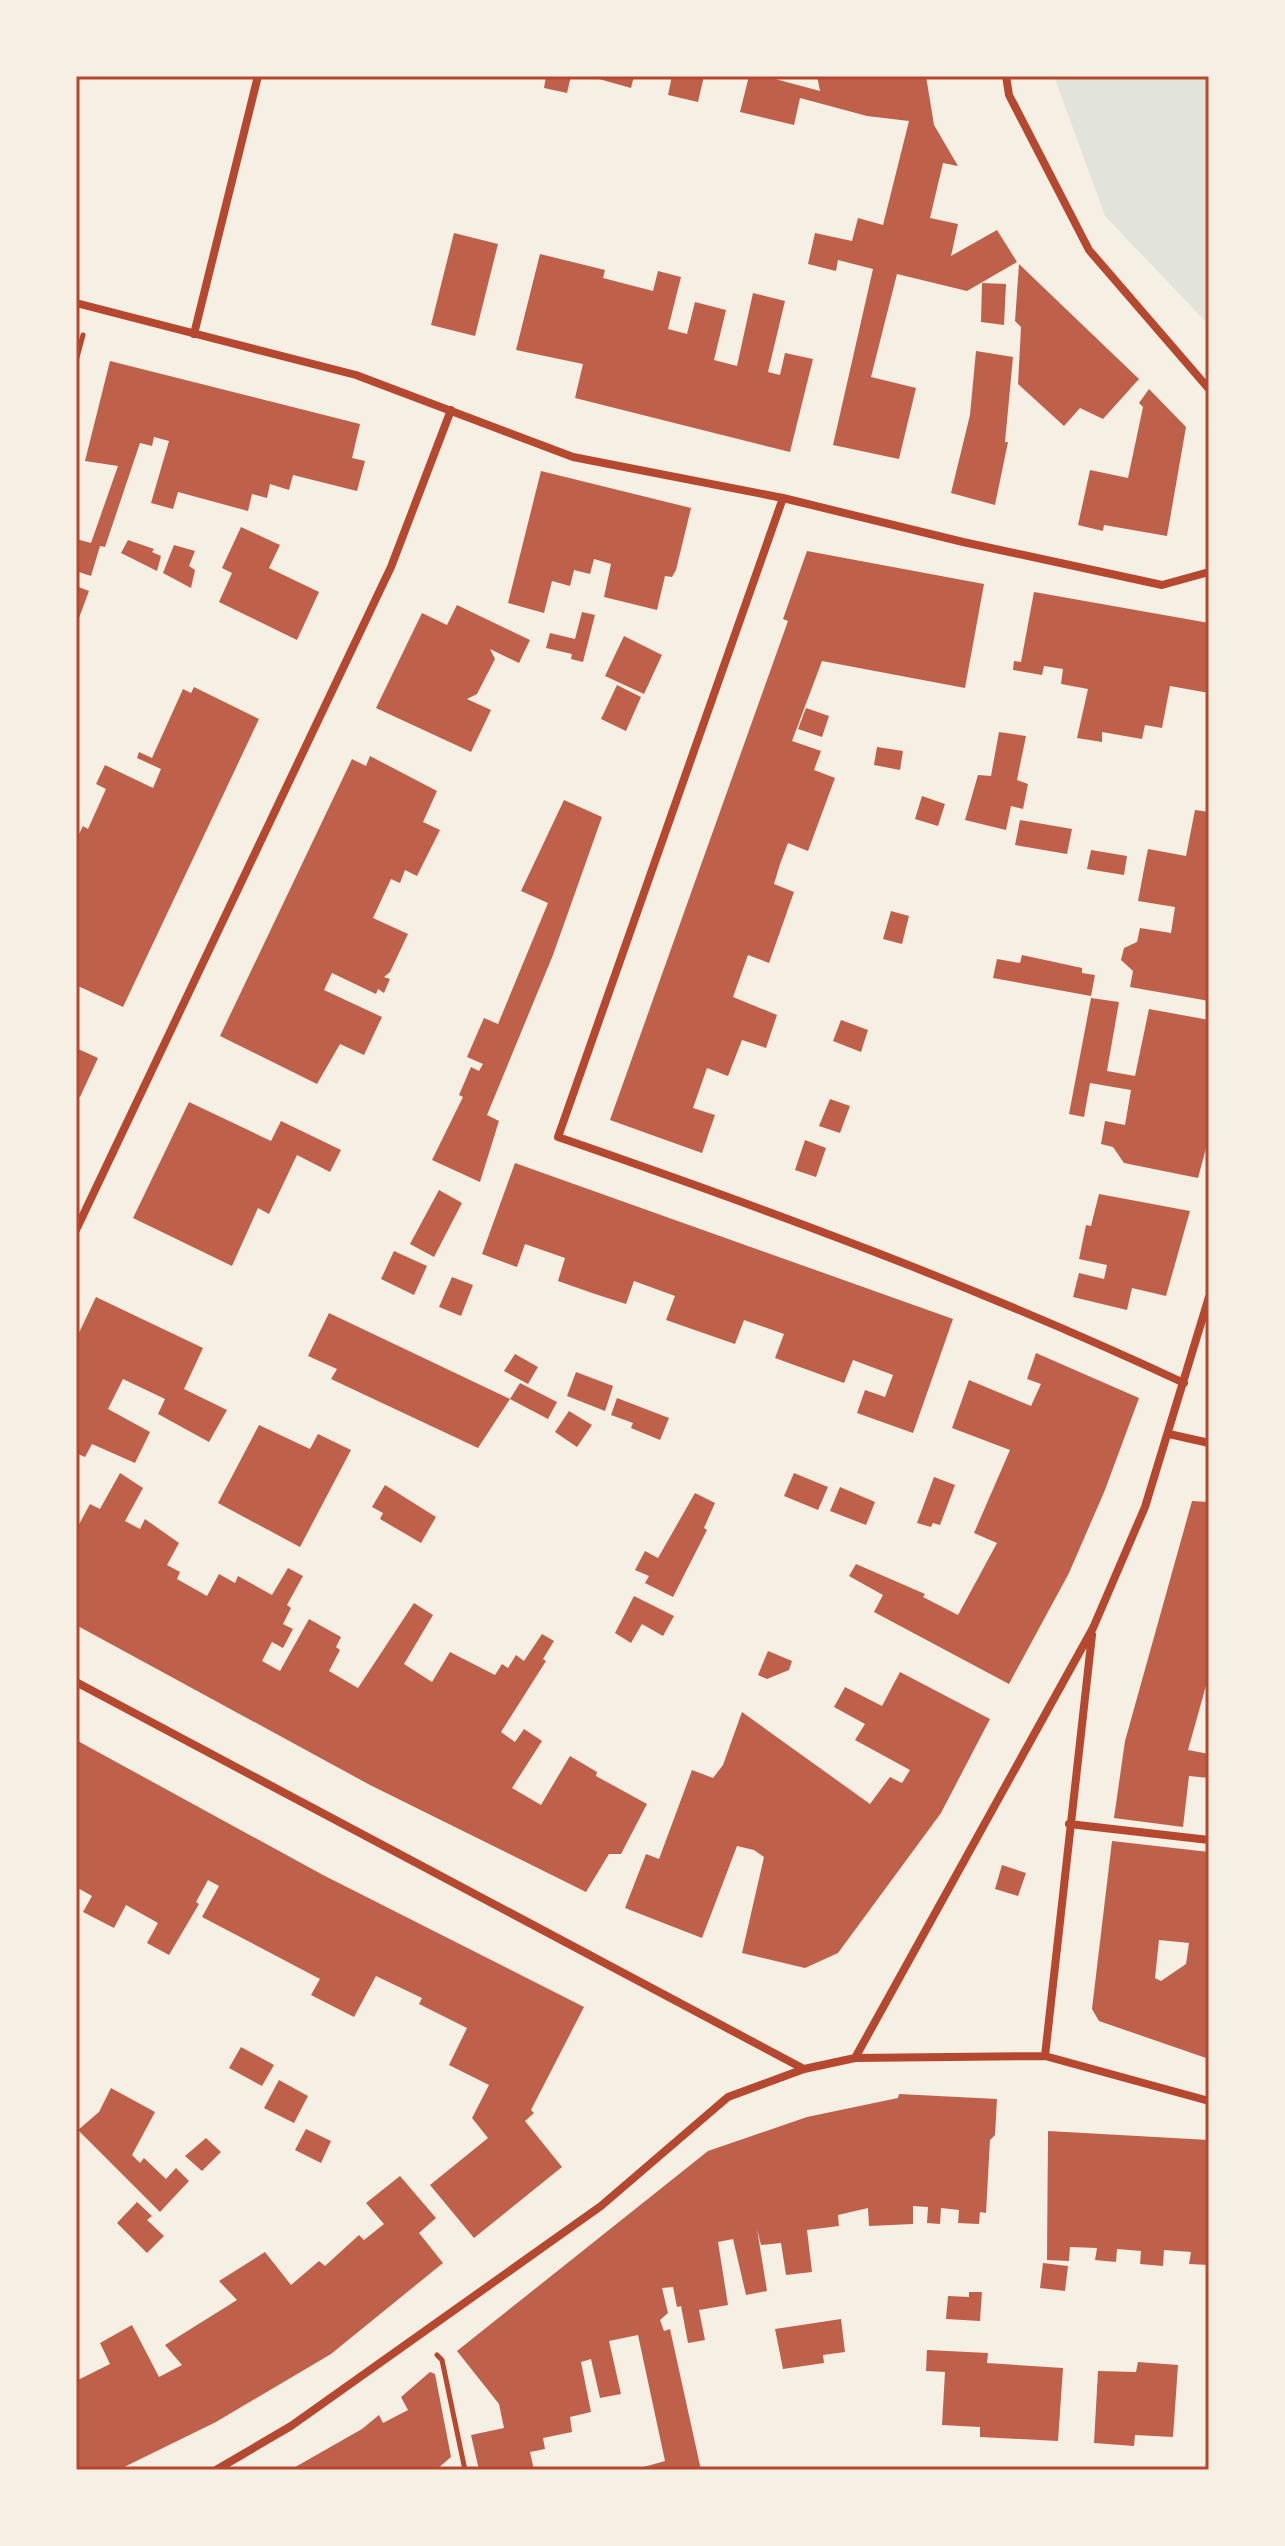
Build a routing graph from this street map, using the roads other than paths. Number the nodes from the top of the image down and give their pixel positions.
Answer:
1 (258, 76) edge
2 (1006, 76) edge
3 (76, 303) edge
4 (194, 334) junction
5 (1209, 389) edge
6 (451, 410) junction
7 (783, 498) junction
8 (1209, 572) edge
9 (76, 1230) edge
10 (1209, 1297) edge
11 (1184, 1383) junction
12 (1169, 1434) junction
13 (1209, 1443) edge
14 (1093, 1628) junction
15 (76, 1682) edge
16 (1069, 1824) junction
17 (1209, 1840) edge
18 (1045, 2056) junction
19 (855, 2058) junction
20 (804, 2069) junction
21 (1209, 2101) edge
22 (216, 2470) edge

1 - 4 street
2 - 5 street
3 - 4 street
4 - 6 street
6 - 7 street
6 - 9 street
7 - 8 street
7 - 11 street
10 - 11 street
11 - 12 street
12 - 13 street
12 - 14 street
14 - 16 street
14 - 19 street
15 - 20 street
16 - 17 street
16 - 18 street
18 - 19 street
18 - 21 street
19 - 20 street
20 - 22 street

